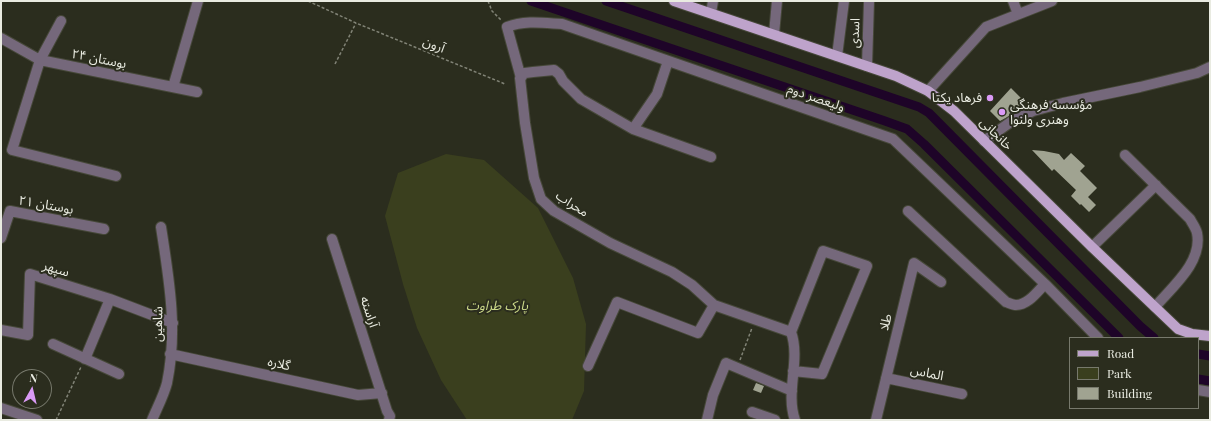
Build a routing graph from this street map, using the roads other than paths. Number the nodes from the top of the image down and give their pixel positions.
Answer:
1 (198, 1) edge
2 (674, 1) edge
3 (713, 1) edge
4 (777, 1) edge
5 (844, 1) edge
6 (869, 1) edge
7 (1014, 1) edge
8 (1052, 1) edge
9 (711, 13) junction
10 (1018, 14) junction
11 (61, 21) dead end
12 (774, 34) junction
13 (1, 38) edge
14 (837, 56) junction
15 (40, 60) junction
16 (668, 61) junction
17 (867, 66) junction
18 (1210, 67) edge
19 (521, 78) junction
20 (173, 87) junction
21 (928, 91) junction
22 (197, 92) dead end
23 (632, 130) junction
24 (984, 141) junction
25 (1125, 155) dead end
26 (711, 157) dead end
27 (116, 176) dead end
28 (1156, 185) junction
29 (908, 211) dead end
30 (161, 227) dead end
31 (104, 228) dead end
32 (1, 238) edge
33 (332, 239) dead end
34 (1092, 247) junction
35 (940, 282) dead end
36 (1045, 284) junction
37 (110, 299) junction
38 (714, 305) junction
39 (1155, 307) junction
40 (173, 322) junction
41 (1, 330) edge
42 (791, 332) junction
43 (1210, 336) edge
44 (1097, 337) edge
45 (53, 344) dead end
46 (170, 354) junction
47 (85, 359) junction
48 (588, 366) dead end
49 (793, 371) junction
50 (119, 374) dead end
51 (886, 378) junction
52 (1199, 390) edge
53 (792, 391) junction
54 (1210, 392) edge
55 (382, 393) junction
56 (962, 394) dead end
57 (1, 408) edge
58 (752, 412) dead end
59 (37, 420) edge
60 (152, 420) edge
61 (389, 420) edge
62 (707, 420) edge
63 (775, 420) edge
64 (795, 420) edge
65 (876, 420) edge

1 - 20 street
2 - 9 main road, خانجانی
3 - 9 street
4 - 12 street
5 - 14 street
6 - 17 street, اسدی
7 - 10 street
8 - 10 street
9 - 12 main road, خانجانی
10 - 21 street
11 - 15 street
12 - 14 main road, خانجانی
13 - 15 street, بوستان ۲۴
14 - 17 main road, خانجانی
15 - 20 street, بوستان ۲۴
15 - 27 street
16 - 19 street, ولیعصر دوم
16 - 23 street
16 - 36 street, ولیعصر دوم
17 - 21 main road, خانجانی
18 - 24 street
19 - 23 street
19 - 38 street, محراب
20 - 22 street, بوستان ۲۴
21 - 24 main road, خانجانی
23 - 26 street
24 - 34 main road, خانجانی
25 - 28 street
28 - 34 street
28 - 39 street
29 - 36 street
30 - 40 street, شاهین
31 - 32 street, بوستان ۲۱
33 - 55 street, آراسته
34 - 39 main road, خانجانی
35 - 51 street, طلا
36 - 44 street, ولیعصر دوم
37 - 40 street, سپهر
37 - 41 street, سپهر
37 - 47 street
38 - 42 street, محراب
38 - 48 street
39 - 43 main road, خانجانی
40 - 46 street, شاهین
42 - 49 street
42 - 49 street
45 - 47 street
46 - 55 street, گلاره
46 - 60 street, شاهین
47 - 50 street
49 - 53 street
51 - 56 street, الماس
51 - 65 street, طلا
52 - 54 street
53 - 62 street
53 - 64 street
55 - 61 street, آراسته
57 - 59 street
58 - 63 street

